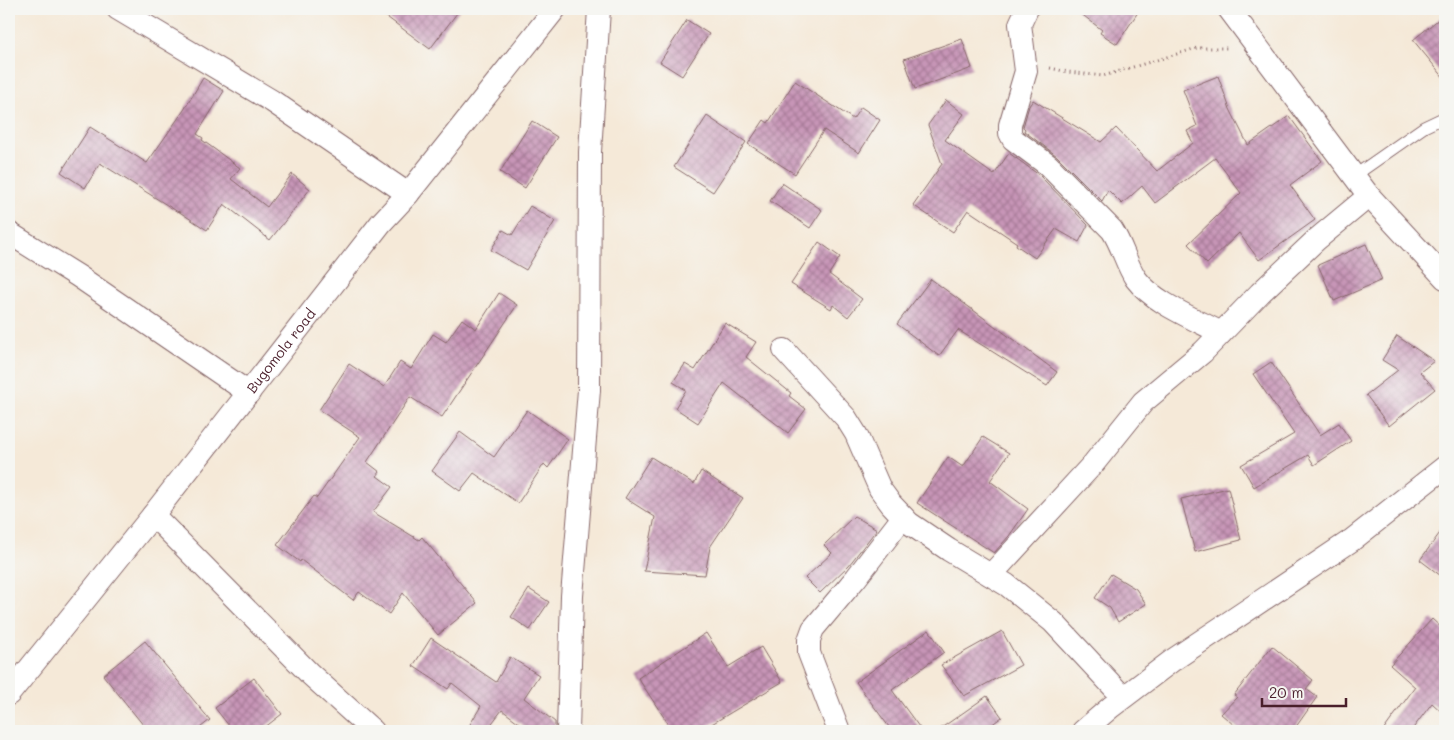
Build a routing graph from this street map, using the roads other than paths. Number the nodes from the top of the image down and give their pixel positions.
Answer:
1 (118, 9) edge
2 (555, 9) edge
3 (599, 9) edge
4 (1027, 9) edge
5 (1229, 9) edge
6 (1445, 118) edge
7 (1354, 176) junction
8 (408, 194) junction
9 (1369, 196) junction
10 (9, 233) edge
11 (1445, 278) edge
12 (1221, 333) junction
13 (784, 350) dead end
14 (249, 393) junction
15 (1445, 467) edge
16 (153, 515) junction
17 (903, 516) junction
18 (991, 575) junction
19 (9, 694) edge
20 (1124, 697) junction
21 (373, 731) edge
22 (568, 731) edge
23 (839, 731) edge
24 (1083, 731) edge

1 - 8 street
2 - 8 street, Bugomola road
3 - 22 street
4 - 12 street
5 - 7 street
6 - 7 lane
7 - 9 street
8 - 14 street, Bugomola road
9 - 11 street
9 - 12 street
10 - 14 street
12 - 18 street
13 - 17 street
14 - 16 street, Bugomola road
15 - 20 street
16 - 19 street, Bugomola road
16 - 21 street
17 - 18 street
17 - 23 street
18 - 20 street
20 - 24 street

